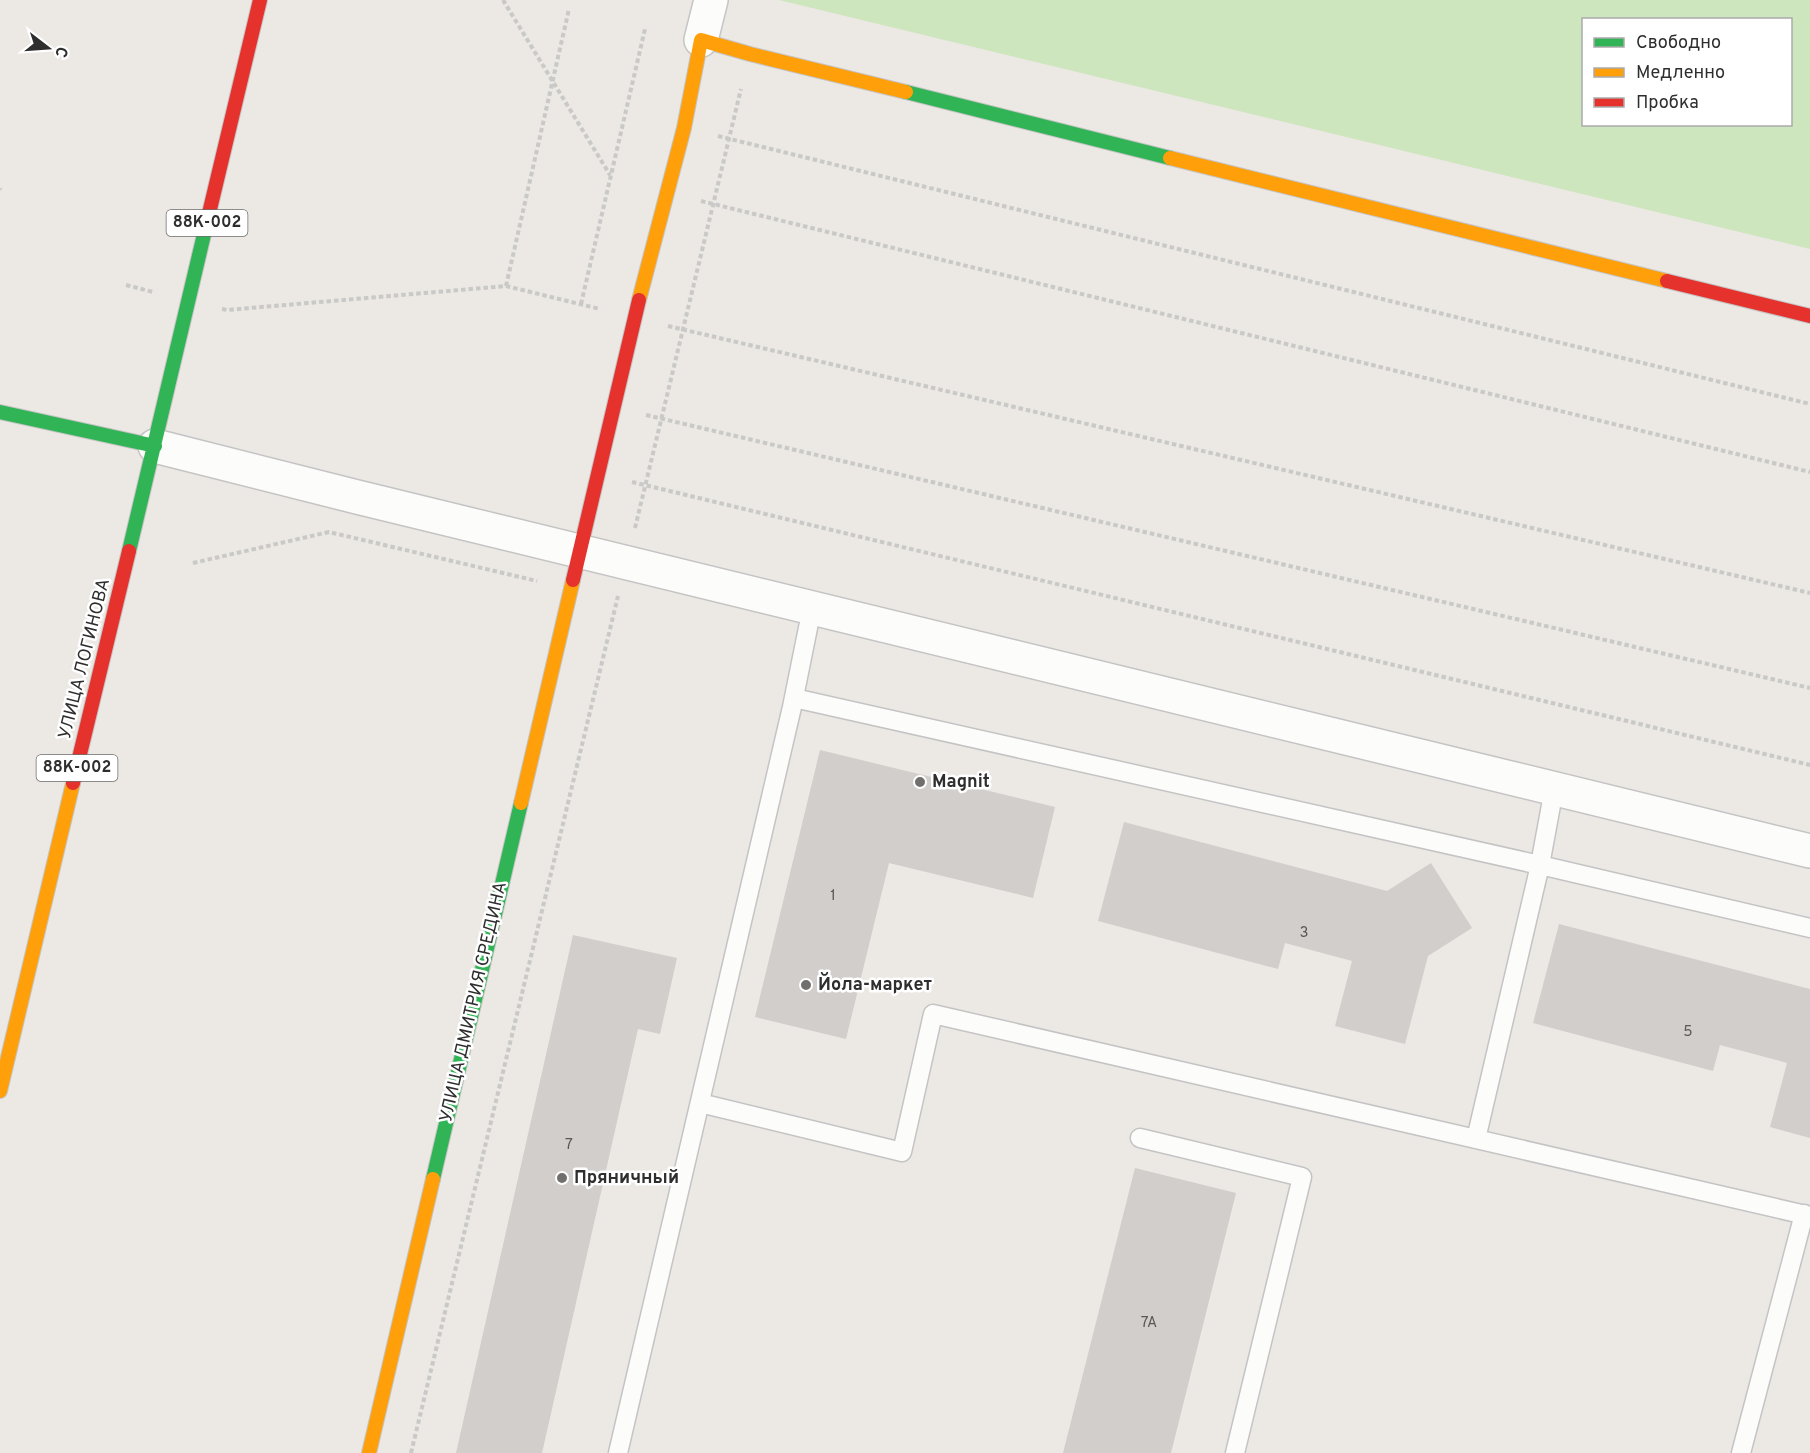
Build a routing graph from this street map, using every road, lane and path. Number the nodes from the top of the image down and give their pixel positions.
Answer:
1 (260, 0) edge
2 (503, 0) edge
3 (711, 0) edge
4 (569, 9) dead end
5 (645, 29) dead end
6 (701, 40) junction
7 (750, 54) junction
8 (552, 81) junction
9 (684, 128) junction
10 (730, 139) junction
11 (610, 176) junction
12 (667, 192) junction
13 (714, 204) junction
14 (506, 286) junction
15 (581, 304) junction
16 (227, 310) dead end
17 (1810, 316) edge
18 (634, 318) junction
19 (684, 330) junction
20 (1810, 404) edge
21 (613, 408) junction
22 (0, 412) edge
23 (661, 419) junction
24 (155, 446) junction
25 (1810, 472) edge
26 (597, 474) junction
27 (646, 485) junction
28 (579, 551) junction
29 (193, 563) dead end
30 (627, 563) junction
31 (570, 589) junction
32 (1810, 593) edge
33 (617, 601) junction
34 (812, 608) junction
35 (1810, 688) edge
36 (794, 698) junction
37 (1810, 765) edge
38 (1554, 789) junction
39 (1810, 851) edge
40 (1540, 865) junction
41 (1810, 928) edge
42 (0, 1091) edge
43 (700, 1103) junction
44 (1140, 1138) dead end
45 (1476, 1139) junction
46 (1807, 1215) edge
47 (369, 1453) edge
48 (411, 1453) edge
49 (618, 1453) edge
50 (1235, 1453) edge
51 (1741, 1453) edge

1 - 24 street, 88К-002
2 - 8 path
3 - 6 street
4 - 8 path
5 - 11 path
6 - 7 street
6 - 9 street, УЛИЦА ДМИТРИЯ СРЕДИНА
7 - 10 path
7 - 17 street
8 - 11 path
8 - 14 path
9 - 10 path
9 - 12 street, УЛИЦА ДМИТРИЯ СРЕДИНА
10 - 13 path
10 - 20 path
11 - 15 path
12 - 13 path
12 - 18 street, УЛИЦА ДМИТРИЯ СРЕДИНА
13 - 19 path
13 - 25 path
14 - 15 path
14 - 16 path
15 - 18 path
18 - 19 path
18 - 21 street, УЛИЦА ДМИТРИЯ СРЕДИНА
19 - 23 path
19 - 32 path
21 - 23 path
21 - 26 street, УЛИЦА ДМИТРИЯ СРЕДИНА
22 - 24 street
23 - 27 path
23 - 35 path
24 - 28 street
24 - 42 street, УЛИЦА ЛОГИНОВА / 88К-002
26 - 27 path
26 - 28 street, УЛИЦА ДМИТРИЯ СРЕДИНА
27 - 30 path
27 - 37 path
28 - 30 street
28 - 31 street, УЛИЦА ДМИТРИЯ СРЕДИНА
29 - 31 path
30 - 33 path
30 - 34 street
31 - 33 path
31 - 47 street, УЛИЦА ДМИТРИЯ СРЕДИНА
33 - 48 path
34 - 36 lane
34 - 38 street
36 - 40 lane
36 - 43 lane
38 - 39 street
38 - 40 lane
40 - 41 lane
40 - 45 lane
43 - 45 lane
43 - 49 lane
44 - 50 lane
45 - 46 lane
46 - 51 lane

